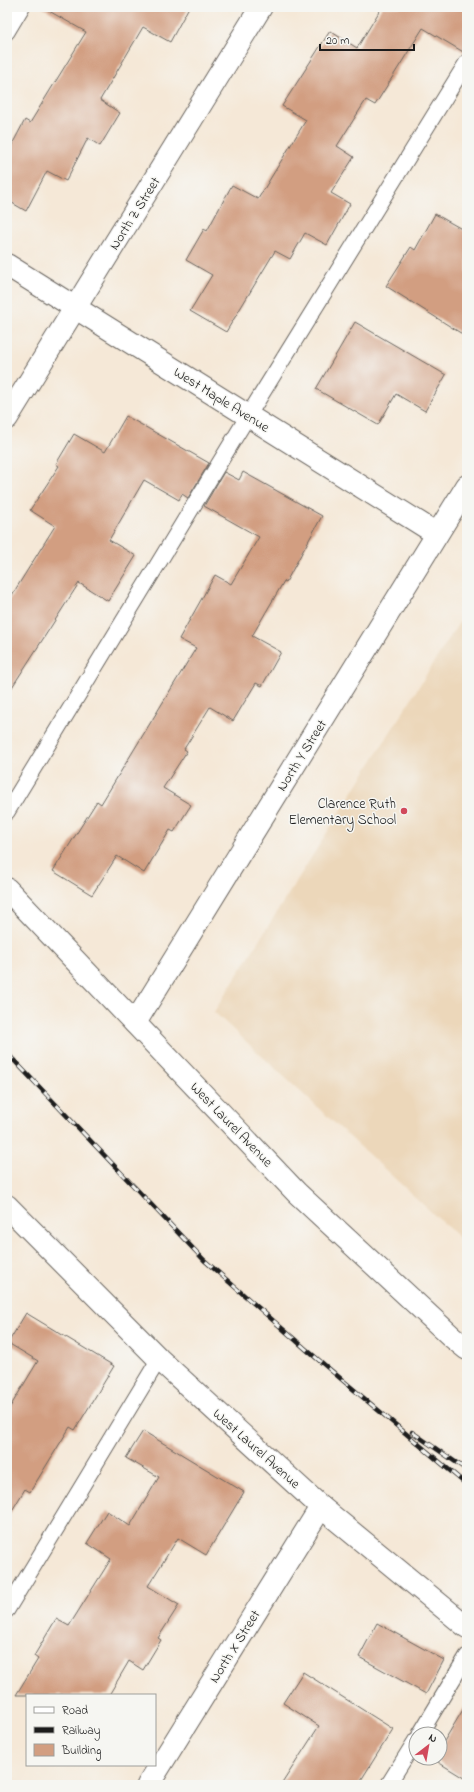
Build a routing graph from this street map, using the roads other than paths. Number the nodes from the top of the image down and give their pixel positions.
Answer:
1 (22, 7) edge
2 (261, 7) edge
3 (7, 32) edge
4 (467, 62) edge
5 (7, 265) edge
6 (76, 307) junction
7 (248, 416) junction
8 (7, 418) edge
9 (467, 486) edge
10 (437, 534) junction
11 (7, 812) edge
12 (7, 889) edge
13 (135, 1023) junction
14 (7, 1206) edge
15 (467, 1349) edge
16 (159, 1360) junction
17 (321, 1507) junction
18 (7, 1610) edge
19 (467, 1627) edge
20 (467, 1656) edge
21 (425, 1726) edge
22 (408, 1753) edge
23 (148, 1785) edge
24 (388, 1785) edge

1 - 3 lane
2 - 6 street, North Z Street
4 - 7 lane
5 - 6 street, West Maple Avenue
6 - 7 street, West Maple Avenue
6 - 8 street, North Z Street
7 - 10 street, West Maple Avenue
7 - 11 lane
9 - 10 street, North Y Street
10 - 13 street, North Y Street
12 - 13 street, West Laurel Avenue
13 - 15 street, West Laurel Avenue
14 - 16 street, West Laurel Avenue
16 - 17 street, West Laurel Avenue
16 - 18 lane
17 - 19 street, West Laurel Avenue
17 - 23 street, North X Street
20 - 21 lane
22 - 24 lane

